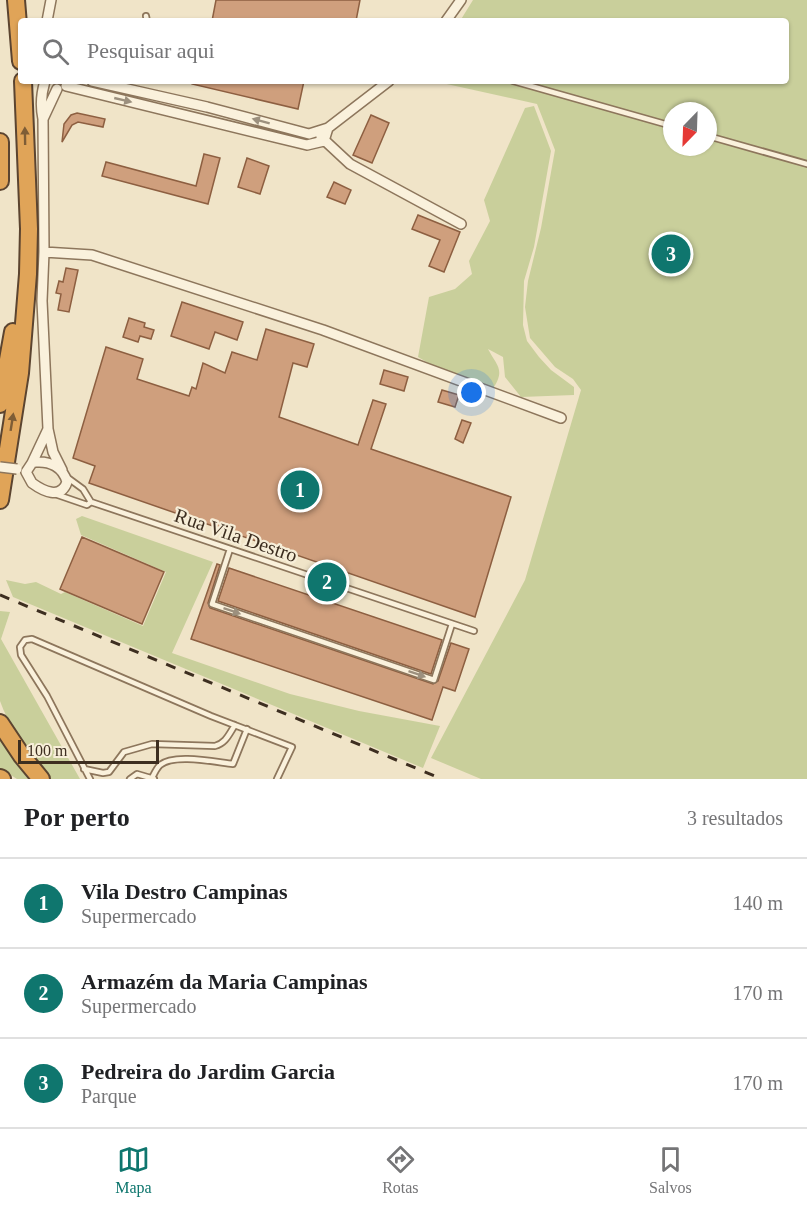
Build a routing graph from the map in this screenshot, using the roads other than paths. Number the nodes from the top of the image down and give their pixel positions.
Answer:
1 (16, 0) edge
2 (51, 0) edge
3 (460, 0) edge
4 (48, 18) edge
5 (448, 18) edge
6 (18, 24) edge
7 (23, 84) edge
8 (44, 84) edge
9 (48, 84) edge
10 (105, 84) edge
11 (385, 84) edge
12 (524, 84) edge
13 (64, 85) edge
14 (43, 119) junction
15 (663, 123) edge
16 (328, 128) junction
17 (318, 132) junction
18 (717, 139) edge
19 (324, 141) junction
20 (0, 142) edge
21 (807, 164) edge
22 (0, 182) edge
23 (26, 191) junction
24 (461, 224) dead end
25 (44, 252) junction
26 (0, 404) edge
27 (561, 418) dead end
28 (48, 429) junction
29 (32, 463) junction
30 (0, 467) edge
31 (22, 471) junction
32 (64, 473) junction
33 (53, 493) junction
34 (0, 500) edge
35 (91, 502) junction
36 (231, 549) junction
37 (452, 624) junction
38 (474, 631) dead end
39 (0, 723) edge
40 (235, 725) junction
41 (247, 729) junction
42 (84, 769) junction
43 (153, 778) edge
44 (41, 779) edge
45 (90, 779) edge
46 (130, 779) edge
47 (277, 779) edge

1 - 6 highway
2 - 4 street
3 - 5 street
23 -> 7 highway
8 - 14 street
9 - 13 street
17 -> 10 street
11 - 16 street
12 - 15 lane
13 - 14 street
13 -> 19 street
14 - 25 street
16 - 17 street
16 - 19 street
17 - 19 street
18 - 21 lane
19 - 24 street
20 - 22 highway
23 - 26 highway
34 -> 23 highway
25 - 27 street
25 - 28 street
28 - 29 street
28 - 32 street
29 - 31 street
29 - 32 street
30 - 31 street, bridge
31 - 33 street
32 - 33 street
32 - 35 lane, Rua Vila Destro
33 - 35 lane, Rua Vila Destro
35 - 36 lane, Rua Vila Destro
36 - 37 lane, Rua Vila Destro
36 -> 37 lane
37 - 38 lane, Rua Vila Destro
39 - 44 highway
40 - 41 lane
40 - 42 lane
40 - 42 lane
41 - 43 lane
41 - 47 lane
42 - 45 lane
43 - 46 lane

